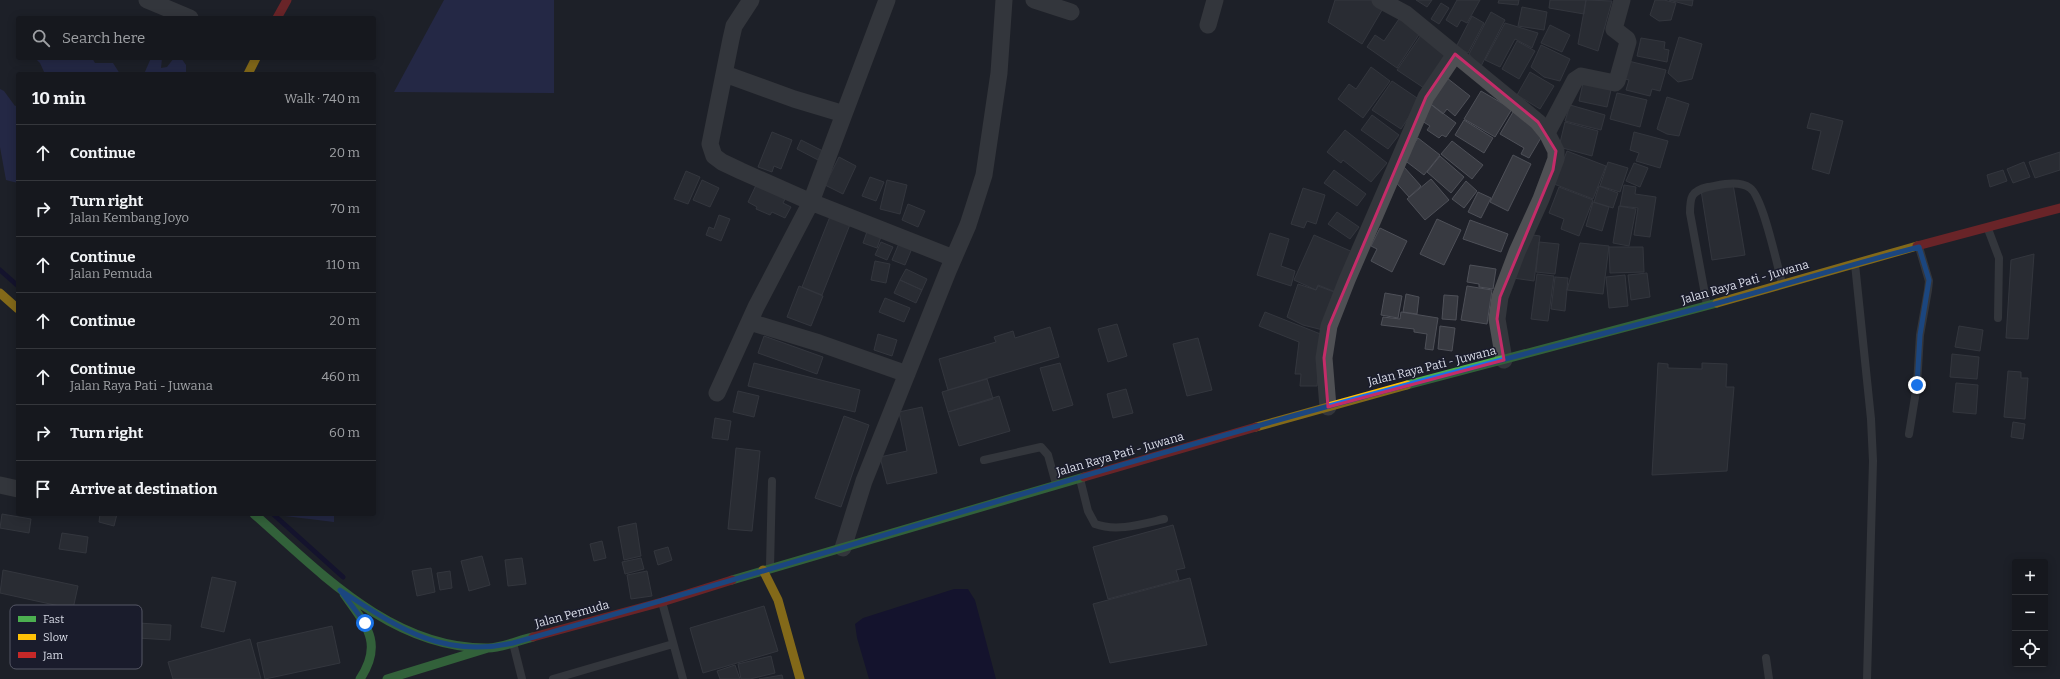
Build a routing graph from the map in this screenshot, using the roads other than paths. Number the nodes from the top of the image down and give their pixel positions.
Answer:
1 (147, 0) edge
2 (287, 0) edge
3 (751, 0) edge
4 (887, 0) edge
5 (1004, 0) edge
6 (1034, 0) edge
7 (1215, 0) edge
8 (1622, 0) edge
9 (1386, 2) edge
10 (1071, 12) dead end
11 (185, 16) edge
12 (278, 16) edge
13 (1208, 25) dead end
14 (1455, 54) junction
15 (255, 60) edge
16 (249, 72) edge
17 (725, 74) junction
18 (844, 114) junction
19 (1548, 133) junction
20 (811, 202) junction
21 (2060, 208) edge
22 (1988, 228) junction
23 (1919, 247) junction
24 (953, 258) junction
25 (1855, 263) junction
26 (1782, 285) junction
27 (0, 293) edge
28 (1707, 306) junction
29 (16, 307) edge
30 (1998, 318) dead end
31 (750, 322) junction
32 (1504, 360) junction
33 (907, 374) junction
34 (717, 393) dead end
35 (1328, 407) junction
36 (1909, 434) dead end
37 (984, 460) dead end
38 (1080, 478) junction
39 (772, 482) dead end
40 (0, 485) edge
41 (1056, 485) junction
42 (16, 489) edge
43 (256, 516) edge
44 (1164, 519) dead end
45 (843, 548) junction
46 (767, 569) junction
47 (340, 590) junction
48 (662, 602) junction
49 (513, 643) junction
50 (673, 644) junction
51 (490, 648) junction
52 (1766, 658) dead end
53 (360, 679) edge
54 (387, 679) edge
55 (522, 679) edge
56 (553, 679) edge
57 (683, 679) edge
58 (800, 679) edge
59 (1769, 679) edge
60 (1867, 679) edge

1 - 11 street
2 - 12 main road
3 - 17 street
4 - 18 street
5 - 24 street
6 - 10 street
7 - 13 street
8 - 19 street
9 - 14 street
14 - 19 street
14 - 35 street
15 - 16 main road
17 - 18 street
17 - 20 street
18 - 20 street
19 - 32 street
20 - 24 street
20 - 31 street
21 - 22 main road, Jalan Raya Pati - Juwana
22 - 23 main road, Jalan Raya Pati - Juwana
22 - 30 lane
23 - 25 main road, Jalan Raya Pati - Juwana
23 - 36 lane
24 - 33 street
25 - 26 main road, Jalan Raya Pati - Juwana
25 - 60 lane
26 - 28 main road, Jalan Raya Pati - Juwana
26 - 28 lane
27 - 29 main road
28 - 32 main road, Jalan Raya Pati - Juwana
31 - 33 street
31 - 34 street
32 - 35 main road, Jalan Raya Pati - Juwana
33 - 45 street
35 - 38 main road, Jalan Raya Pati - Juwana
37 - 41 lane
38 - 41 main road, Jalan Raya Pati - Juwana
38 - 44 lane
39 - 46 lane
40 - 42 street
41 - 45 main road, Jalan Raya Pati - Juwana
43 - 47 main road
45 - 46 main road, Jalan Raya Pati - Juwana
46 - 48 main road, Jalan Pemuda
46 - 58 main road
47 - 51 main road
47 - 53 main road
48 - 49 main road, Jalan Pemuda
48 - 50 lane
49 - 51 main road, Jalan Pemuda
49 - 55 lane
50 - 56 lane
50 - 57 lane
51 - 54 main road, Jalan Pemuda
52 - 59 lane

